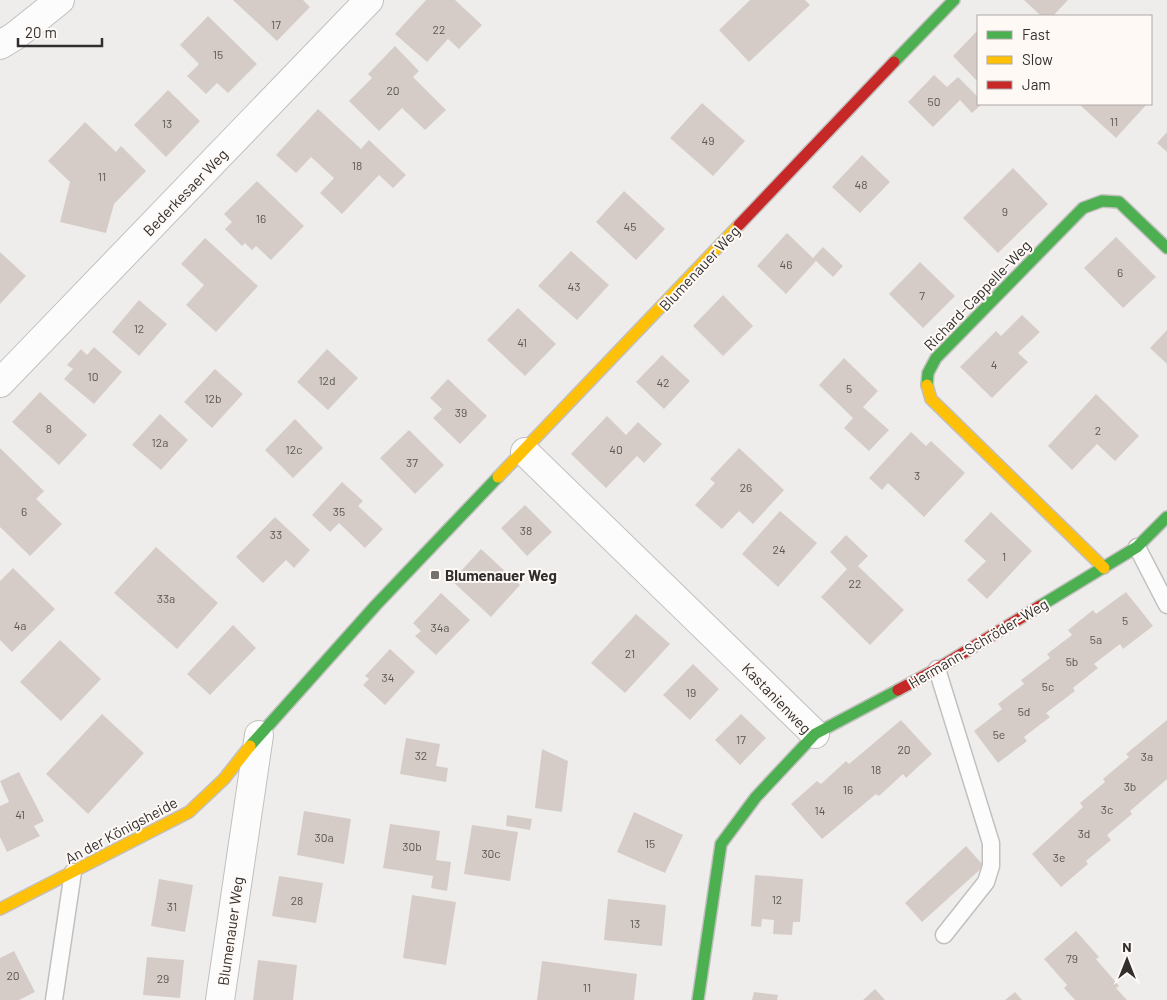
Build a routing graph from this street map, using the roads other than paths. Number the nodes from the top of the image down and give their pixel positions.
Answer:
1 (60, 0) edge
2 (369, 0) edge
3 (954, 0) edge
4 (0, 44) edge
5 (1167, 248) edge
6 (0, 383) edge
7 (525, 452) junction
8 (1167, 518) edge
9 (1137, 547) junction
10 (1104, 568) junction
11 (1167, 605) edge
12 (937, 669) junction
13 (815, 734) junction
14 (259, 735) junction
15 (73, 872) junction
16 (0, 909) edge
17 (944, 935) dead end
18 (54, 1000) edge
19 (220, 1000) edge
20 (698, 1000) edge

1 - 4 street
2 - 6 street, Bederkesaer Weg
3 - 7 street, Blumenauer Weg
5 - 10 street, Richard-Cappelle-Weg
7 - 13 street, Kastanienweg
7 - 14 street, Blumenauer Weg
8 - 9 street, Hermann-Schröder-Weg
9 - 10 street, Hermann-Schröder-Weg
9 - 11 lane
10 - 12 street, Hermann-Schröder-Weg
12 - 13 street, Hermann-Schröder-Weg
12 - 17 lane
13 - 20 street, Kastanienweg
14 - 15 street, An der Königsheide
14 - 19 street, Blumenauer Weg
15 - 16 street, An der Königsheide
15 - 18 lane

